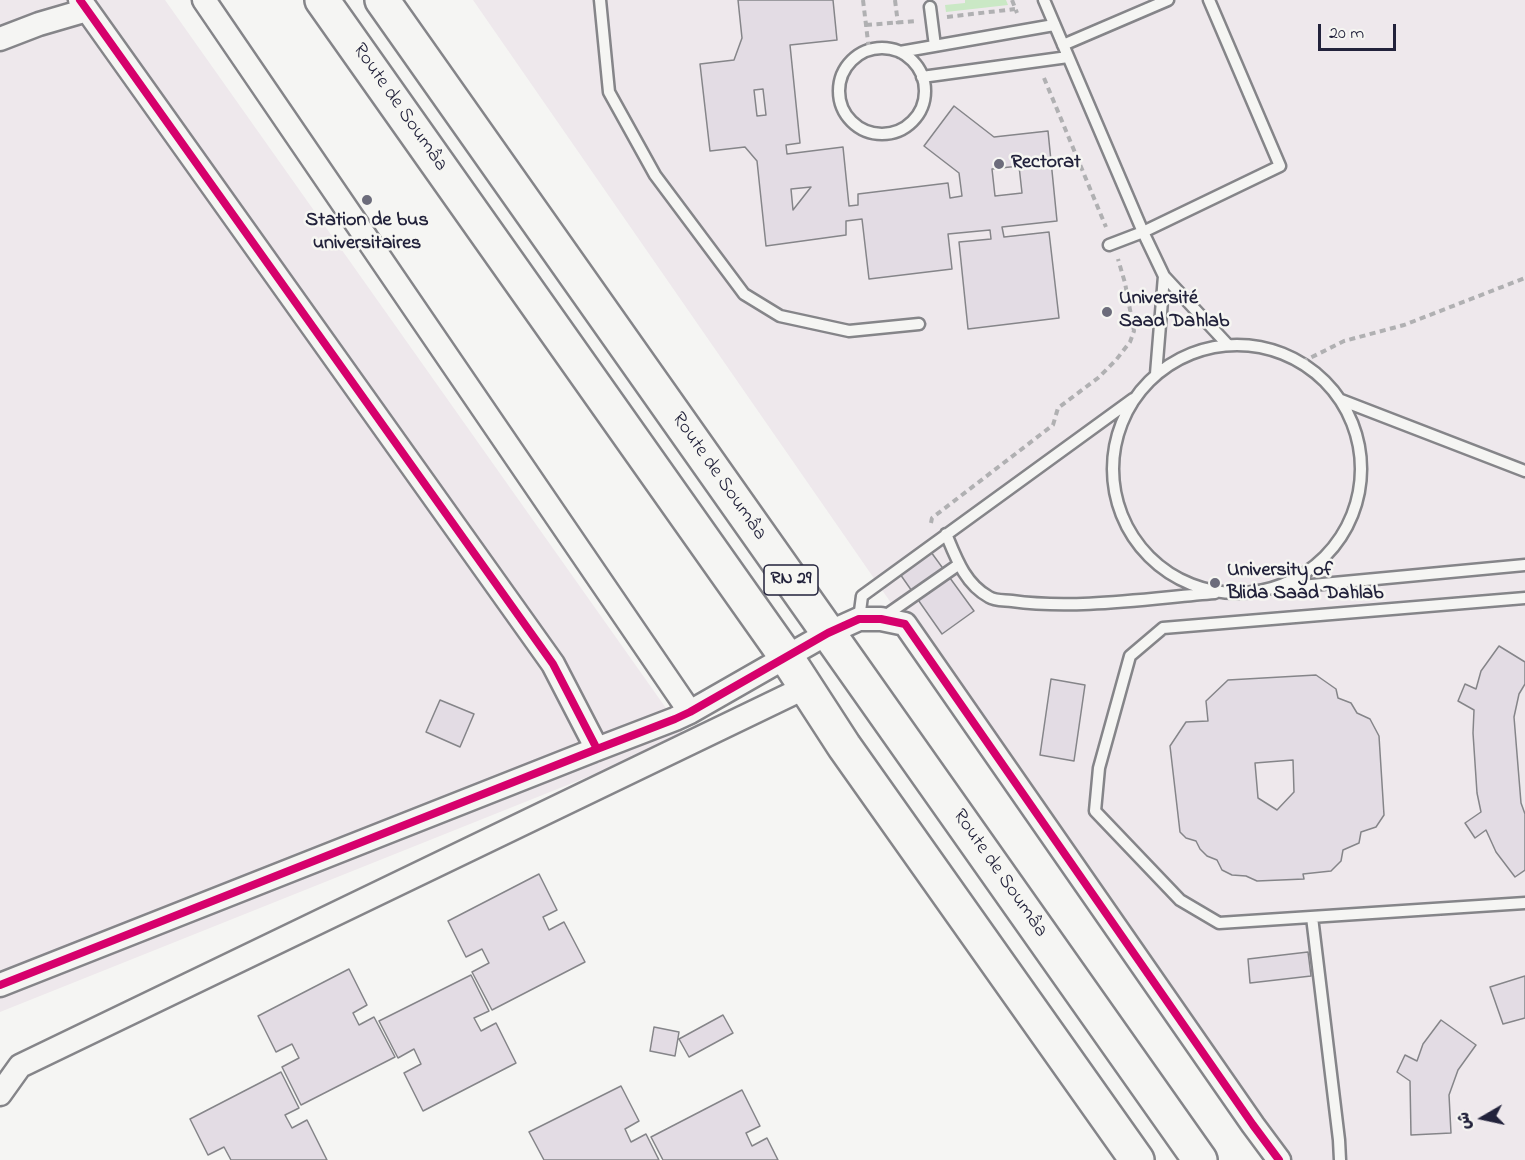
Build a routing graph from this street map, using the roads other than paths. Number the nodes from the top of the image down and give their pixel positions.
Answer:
1 (204, 0) edge
2 (322, 0) edge
3 (382, 0) edge
4 (600, 0) edge
5 (1044, 0) edge
6 (1168, 0) edge
7 (1209, 0) edge
8 (84, 5) edge
9 (930, 7) dead end
10 (1054, 25) junction
11 (0, 39) edge
12 (1063, 45) junction
13 (935, 46) junction
14 (900, 52) junction
15 (1068, 57) junction
16 (922, 77) junction
17 (1143, 232) junction
18 (1111, 244) road end
19 (1164, 276) junction
20 (919, 324) dead end
21 (1227, 344) junction
22 (1156, 374) junction
23 (1135, 397) junction
24 (1341, 400) junction
25 (1525, 471) edge
26 (946, 534) junction
27 (1525, 564) edge
28 (958, 566) junction
29 (1274, 588) junction
30 (1222, 592) junction
31 (1525, 598) edge
32 (870, 619) junction
33 (828, 633) junction
34 (787, 658) junction
35 (806, 687) junction
36 (690, 712) junction
37 (597, 749) junction
38 (1525, 903) edge
39 (1312, 917) junction
40 (0, 986) edge
41 (0, 1094) edge
42 (1137, 1160) edge
43 (1200, 1160) edge
44 (1280, 1160) edge
45 (1340, 1160) edge

1 - 36 street
2 - 34 highway, Route de Soumâa / RN 29
3 - 33 highway, Route de Soumâa / RN 29
4 - 20 lane
5 - 10 lane
6 - 12 lane
7 - 17 lane
8 - 11 street
8 - 37 street
9 - 13 lane
10 - 12 lane
10 - 13 lane
12 - 15 lane
13 - 14 lane
14 - 16 lane
14 - 16 lane
15 - 16 lane
15 - 17 lane
17 - 18 lane
17 - 19 lane
19 - 21 lane
19 - 22 lane
21 - 22 lane
21 - 24 lane
22 - 23 lane
23 - 26 lane
23 - 30 lane
24 - 25 lane
24 - 29 lane
26 - 28 lane
26 - 32 lane
27 - 29 lane
28 - 30 lane
28 - 32 lane
29 - 30 lane
31 - 39 lane
32 - 33 street
32 - 44 street
33 - 34 street
33 - 43 highway, Route de Soumâa / RN 29
34 - 35 highway, Route de Soumâa / RN 29
34 - 36 street
35 - 41 street
35 - 42 highway, Route de Soumâa / RN 29
36 - 37 street
37 - 40 street
38 - 39 lane
39 - 45 lane

